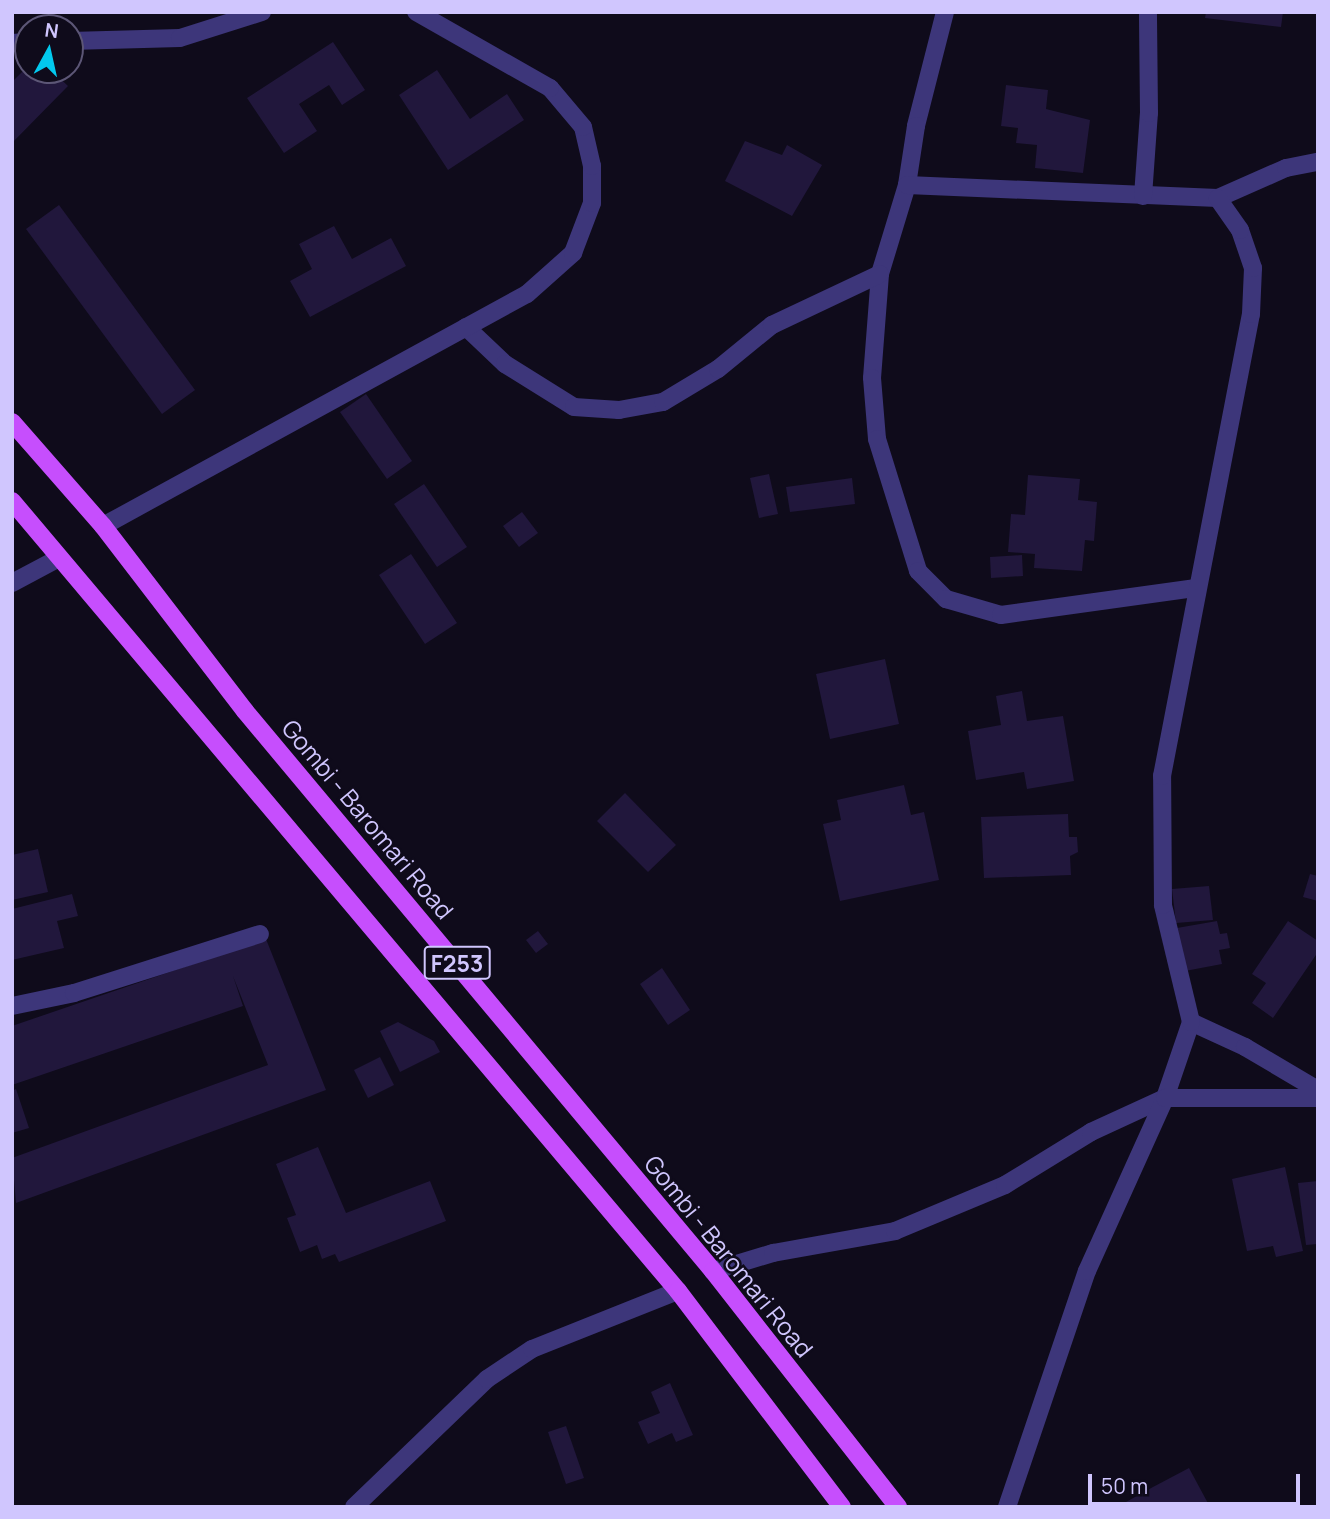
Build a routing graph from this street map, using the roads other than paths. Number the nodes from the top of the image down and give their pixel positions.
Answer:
1 (262, 12) edge
2 (416, 12) edge
3 (944, 12) edge
4 (1148, 12) edge
5 (84, 41) edge
6 (1318, 162) edge
7 (906, 185) junction
8 (1143, 196) junction
9 (1217, 198) junction
10 (880, 274) junction
11 (466, 327) junction
12 (12, 422) edge
13 (12, 501) edge
14 (103, 526) junction
15 (59, 558) junction
16 (12, 583) edge
17 (1196, 588) junction
18 (260, 934) dead end
19 (12, 1006) edge
20 (1191, 1022) junction
21 (1318, 1090) edge
22 (1165, 1098) junction
23 (1318, 1098) edge
24 (713, 1271) junction
25 (678, 1291) junction
26 (354, 1507) edge
27 (842, 1507) edge
28 (898, 1507) edge
29 (1007, 1507) edge

1 - 5 street
2 - 11 street
3 - 7 street
4 - 8 street
6 - 9 street
7 - 8 street
7 - 10 street
8 - 9 street
9 - 17 street
10 - 11 street
10 - 17 street
11 - 14 street
12 - 14 main road, Gombi - Baromari Road / F253
13 - 15 main road, F253
14 - 24 main road, Gombi - Baromari Road / F253
15 - 16 street
15 - 25 main road, F253
17 - 20 street
18 - 19 street
20 - 21 street
20 - 22 street
22 - 23 street
22 - 24 street
22 - 29 street
24 - 28 main road, Gombi - Baromari Road / F253
25 - 26 street
25 - 27 main road, F253

